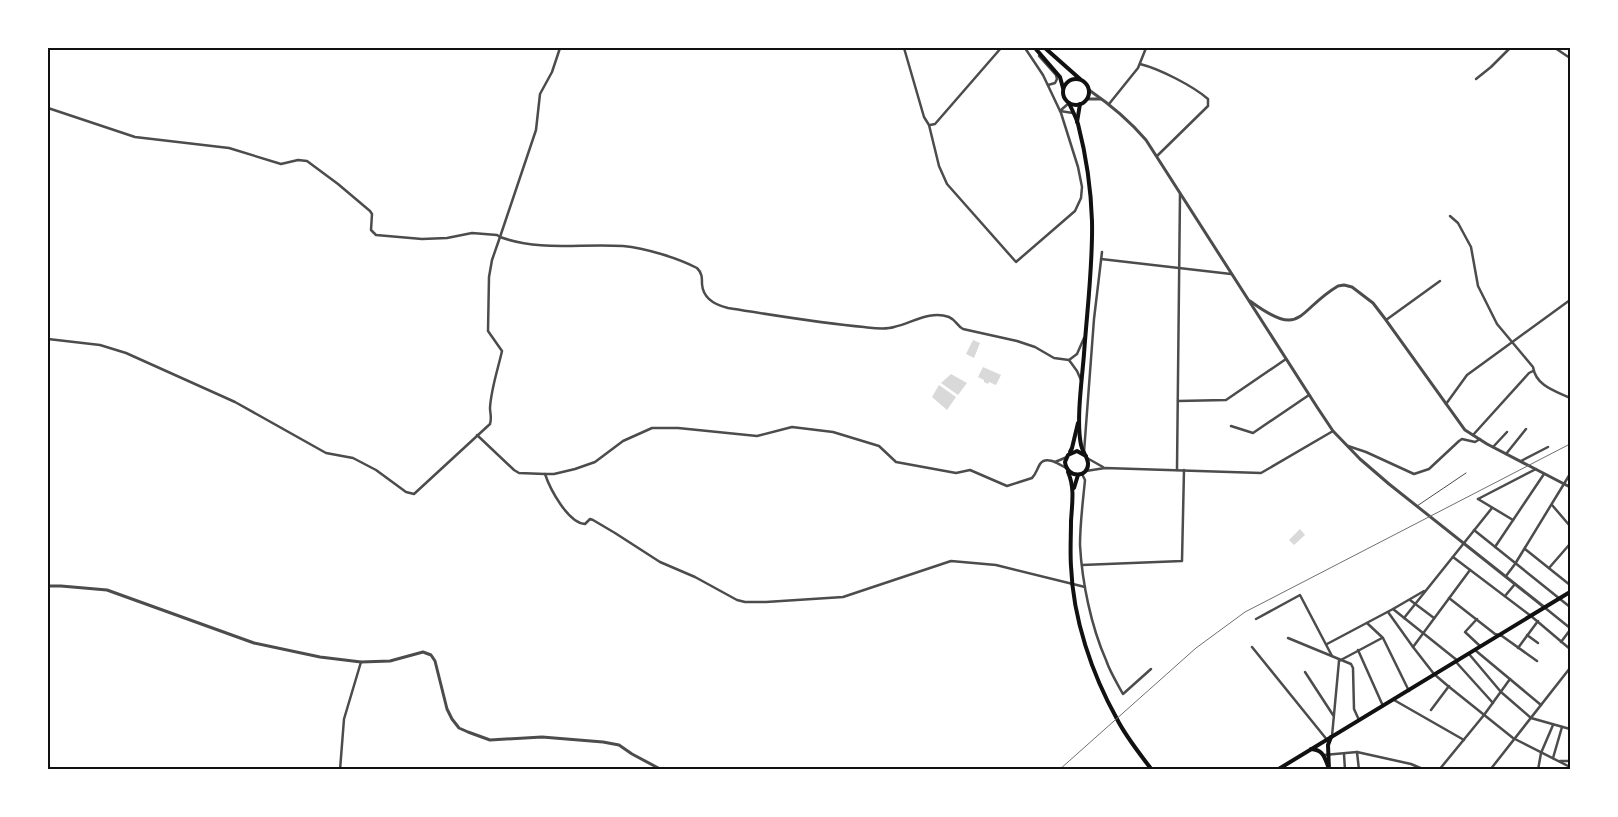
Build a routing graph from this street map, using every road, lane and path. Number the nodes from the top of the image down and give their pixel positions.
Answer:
1 (560, 48) edge
2 (904, 48) edge
3 (1001, 48) edge
4 (1025, 48) edge
5 (1034, 48) edge
6 (1045, 48) edge
7 (1146, 48) edge
8 (1510, 48) edge
9 (1556, 48) edge
10 (1570, 58) edge
11 (1140, 64) junction
12 (1476, 79) dead end
13 (1080, 80) junction
14 (1048, 85) junction
15 (1063, 88) junction
16 (1088, 90) junction
17 (1087, 99) junction
18 (1102, 99) junction
19 (1069, 103) junction
20 (1080, 104) junction
21 (1109, 104) junction
22 (48, 108) edge
23 (1060, 111) junction
24 (1073, 113) junction
25 (1077, 122) junction
26 (929, 124) junction
27 (1157, 156) junction
28 (1180, 193) junction
29 (1450, 216) dead end
30 (500, 237) junction
31 (1102, 252) dead end
32 (1101, 259) junction
33 (1178, 267) junction
34 (1232, 274) junction
35 (1440, 281) dead end
36 (1248, 299) junction
37 (1570, 300) edge
38 (1386, 320) junction
39 (1085, 335) junction
40 (48, 339) edge
41 (1512, 342) junction
42 (1286, 359) junction
43 (1070, 360) junction
44 (1533, 371) junction
45 (1082, 383) junction
46 (1309, 395) junction
47 (1570, 398) edge
48 (1178, 401) junction
49 (1446, 404) junction
50 (1080, 416) junction
51 (1231, 426) dead end
52 (1526, 429) dead end
53 (1333, 431) junction
54 (1507, 432) dead end
55 (477, 434) junction
56 (1473, 435) junction
57 (1480, 439) junction
58 (1345, 444) junction
59 (1493, 447) junction
60 (1548, 447) dead end
61 (1506, 454) junction
62 (1085, 455) junction
63 (1068, 456) junction
64 (1521, 461) junction
65 (1055, 462) junction
66 (1104, 468) junction
67 (1536, 469) junction
68 (1067, 470) junction
69 (1177, 470) junction
70 (1184, 470) junction
71 (1082, 473) junction
72 (1466, 473) dead end
73 (545, 474) junction
74 (1544, 474) junction
75 (1570, 474) edge
76 (1565, 484) junction
77 (1570, 487) edge
78 (1073, 490) junction
79 (1552, 505) junction
80 (1417, 506) junction
81 (1492, 508) junction
82 (1513, 520) junction
83 (1570, 526) edge
84 (1474, 530) junction
85 (1464, 543) junction
86 (1569, 545) dead end
87 (1495, 547) junction
88 (1524, 549) junction
89 (1453, 557) junction
90 (1516, 564) junction
91 (1082, 565) junction
92 (1548, 568) junction
93 (1470, 569) junction
94 (1506, 576) junction
95 (1515, 584) junction
96 (1570, 585) edge
97 (48, 586) edge
98 (1086, 587) junction
99 (1428, 589) junction
100 (1570, 592) edge
101 (1505, 596) junction
102 (1449, 598) junction
103 (1560, 598) junction
104 (1410, 600) junction
105 (1415, 604) junction
106 (1544, 607) junction
107 (1570, 607) edge
108 (1393, 609) junction
109 (1388, 612) junction
110 (1531, 616) junction
111 (1404, 618) junction
112 (1434, 618) junction
113 (1256, 619) dead end
114 (1477, 619) junction
115 (1538, 621) junction
116 (1367, 623) junction
117 (1570, 629) edge
118 (1423, 633) junction
119 (1500, 635) junction
120 (1527, 635) junction
121 (1288, 638) dead end
122 (1383, 638) junction
123 (1561, 642) junction
124 (1538, 643) dead end
125 (1327, 644) junction
126 (1252, 647) dead end
127 (1413, 647) junction
128 (1480, 647) junction
129 (1518, 648) junction
130 (1570, 649) edge
131 (1358, 650) junction
132 (1475, 650) junction
133 (1469, 654) junction
134 (1332, 657) junction
135 (1339, 661) junction
136 (1457, 661) junction
137 (1537, 661) dead end
138 (361, 662) junction
139 (1570, 668) edge
140 (1151, 669) dead end
141 (1305, 672) dead end
142 (1434, 674) junction
143 (1510, 679) junction
144 (1449, 686) junction
145 (1409, 691) junction
146 (1501, 692) junction
147 (1394, 700) junction
148 (1493, 703) junction
149 (1541, 705) junction
150 (1383, 706) junction
151 (1431, 710) dead end
152 (1334, 715) junction
153 (1484, 715) junction
154 (1531, 718) junction
155 (1359, 720) junction
156 (1552, 725) junction
157 (1562, 727) junction
158 (1570, 730) edge
159 (1513, 738) junction
160 (1329, 739) junction
161 (1464, 740) junction
162 (1323, 742) junction
163 (1329, 748) junction
164 (1311, 749) junction
165 (1357, 752) junction
166 (1344, 753) junction
167 (1541, 753) junction
168 (1326, 754) junction
169 (1337, 754) junction
170 (1552, 758) junction
171 (1557, 760) junction
172 (1570, 762) edge
173 (1570, 768) edge
174 (1329, 769) edge
175 (340, 770) edge
176 (662, 770) edge
177 (1152, 770) edge
178 (1277, 770) edge
179 (1345, 770) edge
180 (1359, 770) edge
181 (1425, 770) edge
182 (1439, 770) edge
183 (1490, 770) edge
184 (1538, 770) edge

1 - 30 street
2 - 26 street
3 - 26 street
4 - 14 street
5 - 14 street
5 - 15 main road
6 - 13 main road
7 - 11 street
8 - 12 street
9 - 10 street
11 - 21 street
11 - 27 street
13 - 15 main road
13 - 16 main road
14 - 23 street
15 - 19 main road
16 - 17 main road
16 - 18 street
17 - 18 street
17 - 20 main road
18 - 21 street
19 - 20 main road
19 - 23 street
19 - 24 main road
20 - 25 main road
21 - 27 street
22 - 30 street
23 - 24 street
23 - 26 street
24 - 25 main road
25 - 39 main road
27 - 28 street
28 - 33 street
28 - 34 street
29 - 41 street
30 - 43 street
30 - 55 street
31 - 32 street
32 - 33 street
32 - 62 street
33 - 34 street
33 - 48 street
34 - 36 street
35 - 38 street
36 - 38 street
36 - 42 street
37 - 41 street
38 - 49 street
39 - 43 street
39 - 45 main road
40 - 55 street
41 - 44 street
41 - 49 street
42 - 46 street
42 - 48 street
43 - 45 street
44 - 47 street
44 - 56 street
45 - 50 main road
46 - 51 street
46 - 53 street
48 - 69 street
49 - 56 street
50 - 62 main road
50 - 63 main road
52 - 61 street
53 - 58 street
53 - 70 street
54 - 59 street
55 - 73 street
56 - 57 street
57 - 58 street
57 - 59 street
58 - 80 street
59 - 61 street
60 - 64 street
61 - 64 street
62 - 63 main road
62 - 66 street
62 - 71 main road
63 - 65 street
63 - 68 main road
64 - 67 street
65 - 68 street
65 - 73 street
66 - 69 street
66 - 71 street
67 - 74 street
67 - 81 street
68 - 71 main road
68 - 78 main road
69 - 70 street
70 - 91 street
71 - 78 main road
71 - 91 street
72 - 80 lane
73 - 98 street
74 - 76 street
74 - 82 street
75 - 76 street
76 - 77 street
76 - 79 street
78 - 177 main road
79 - 83 street
79 - 88 street
80 - 85 street
81 - 82 street
81 - 84 street
82 - 87 street
84 - 85 street
84 - 87 street
85 - 89 street
85 - 94 street
86 - 92 street
87 - 90 street
88 - 90 street
88 - 92 street
89 - 93 street
89 - 99 street
90 - 94 street
90 - 103 street
91 - 98 street
92 - 96 street
93 - 101 street
93 - 102 street
94 - 95 street
95 - 101 street
95 - 106 street
97 - 138 street
98 - 140 street
99 - 104 street
99 - 105 street
100 - 103 main road
101 - 110 street
102 - 112 street
102 - 114 street
103 - 106 main road
103 - 107 street
104 - 105 street
104 - 108 street
105 - 111 street
105 - 112 street
106 - 110 main road
106 - 117 street
108 - 109 street
108 - 111 street
109 - 116 street
109 - 127 street
110 - 115 street
110 - 119 main road
111 - 118 street
112 - 118 street
113 - 125 street
114 - 119 street
114 - 128 street
115 - 120 street
115 - 123 street
116 - 122 street
116 - 125 street
117 - 123 street
118 - 127 street
118 - 136 street
119 - 128 main road
119 - 129 street
120 - 124 street
120 - 129 street
121 - 134 street
122 - 131 street
122 - 145 street
123 - 130 street
125 - 134 street
126 - 160 street
127 - 142 street
128 - 132 main road
129 - 137 street
131 - 135 street
131 - 150 street
132 - 133 main road
132 - 143 street
133 - 136 main road
133 - 146 street
134 - 135 street
135 - 152 street
135 - 155 street
136 - 142 main road
136 - 148 street
138 - 175 street
138 - 176 street
139 - 149 street
141 - 152 street
142 - 144 street
142 - 145 main road
143 - 146 street
143 - 149 street
144 - 151 street
144 - 153 street
145 - 147 main road
146 - 148 street
146 - 154 street
147 - 150 main road
147 - 161 street
148 - 153 street
149 - 154 street
150 - 155 main road
152 - 160 street
153 - 159 street
153 - 161 street
154 - 156 street
154 - 159 street
155 - 160 main road
156 - 157 street
156 - 167 street
157 - 158 street
157 - 170 street
159 - 167 street
159 - 183 street
160 - 162 main road
160 - 163 main road
161 - 182 street
162 - 163 main road
162 - 164 main road
162 - 168 main road
163 - 168 main road
163 - 169 street
164 - 168 main road
164 - 178 main road
165 - 166 street
165 - 180 street
165 - 181 street
166 - 169 street
166 - 179 street
167 - 170 street
167 - 184 street
168 - 169 street
168 - 174 main road
170 - 171 street
171 - 172 street
171 - 173 street

